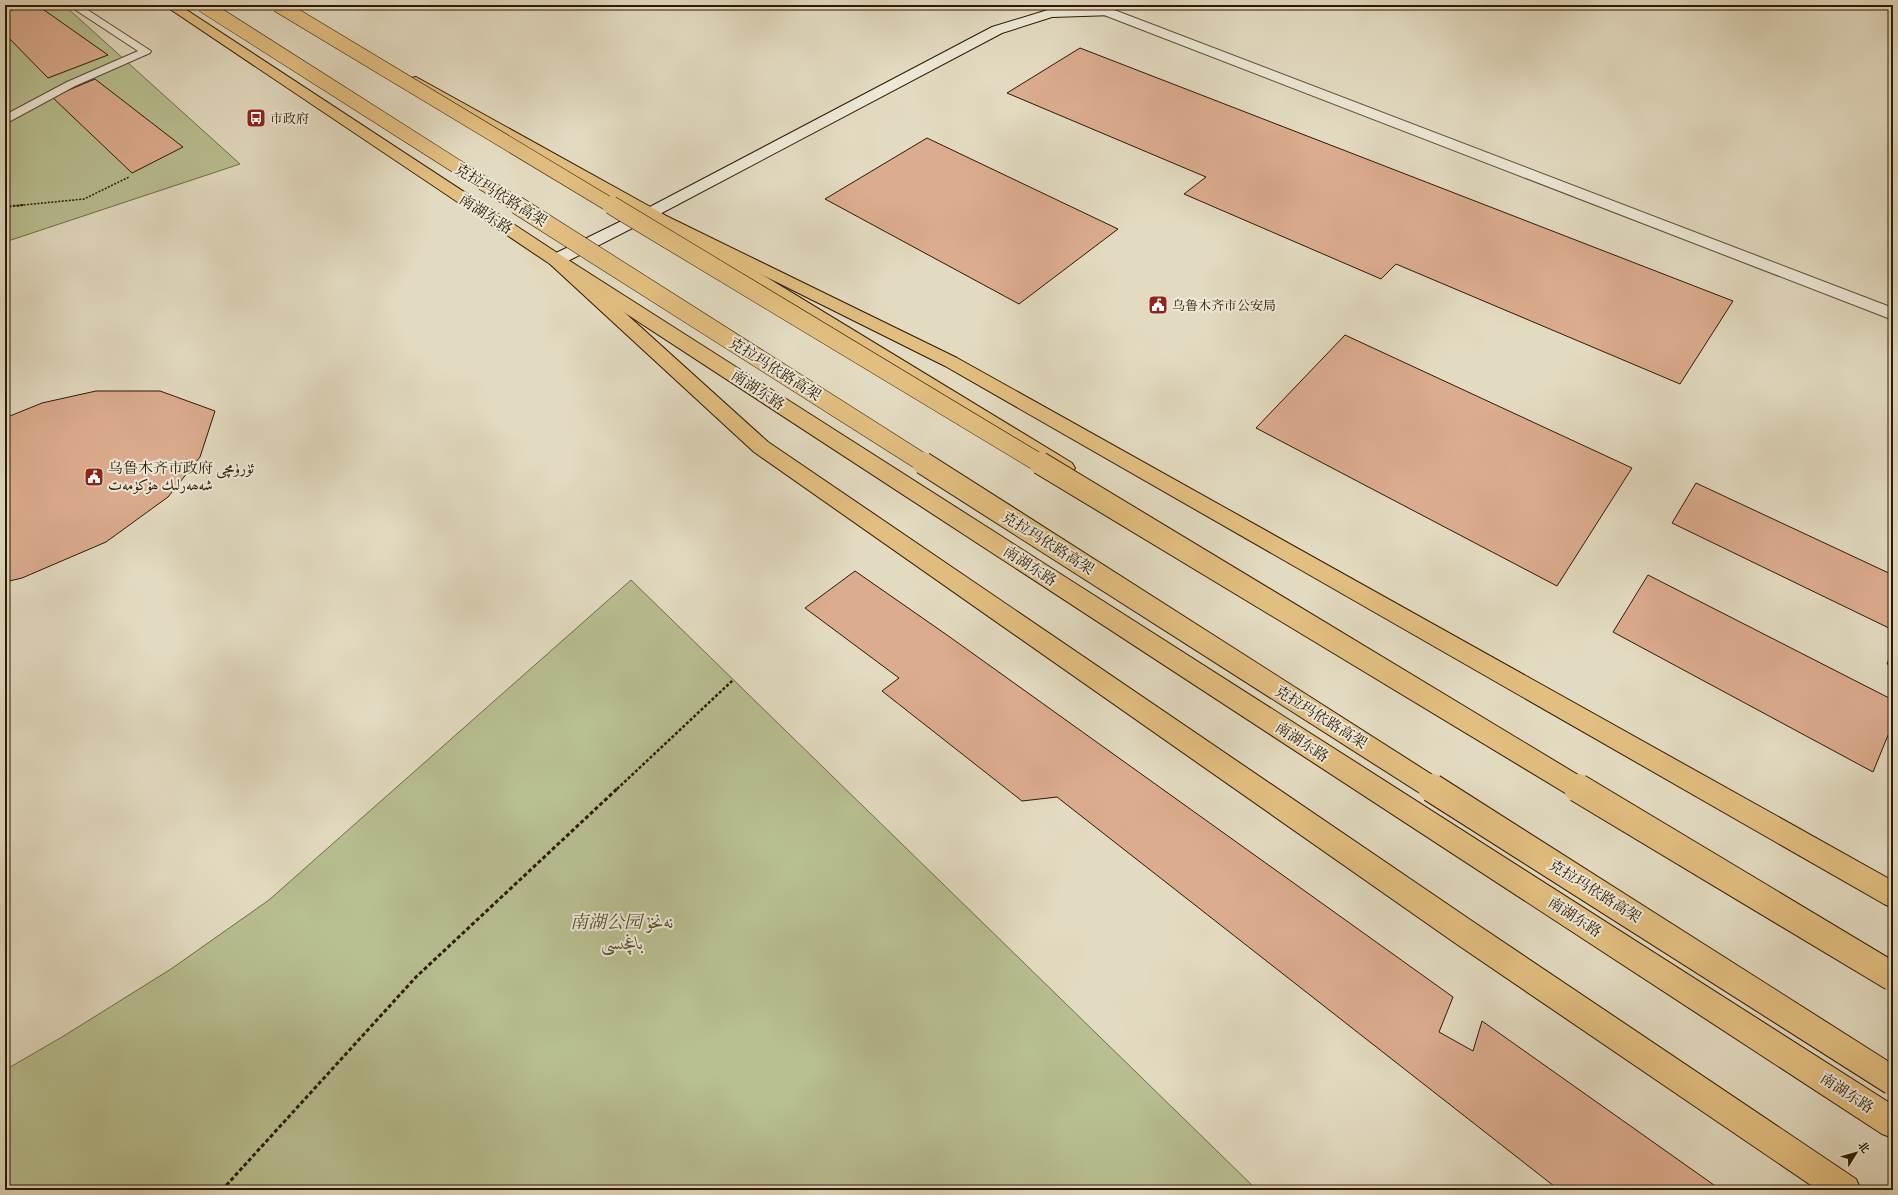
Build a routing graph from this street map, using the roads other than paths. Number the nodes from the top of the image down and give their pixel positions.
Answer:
1 (73, 5) edge
2 (170, 5) edge
3 (203, 5) edge
4 (278, 5) edge
5 (281, 5) edge
6 (1115, 9) edge
7 (5, 120) edge
8 (650, 213) junction
9 (556, 260) junction
10 (1893, 314) edge
11 (1893, 895) edge
12 (1893, 978) edge
13 (1893, 1081) edge
14 (1893, 1123) edge
15 (1845, 1190) edge

1 - 7 lane
2 - 9 main road, 南湖东路
3 - 13 main road, 克拉玛依路高架, bridge
4 - 12 main road, bridge
5 - 8 main road
6 - 8 street
6 - 10 street
8 - 9 street
8 - 11 main road
8 - 12 main road
9 - 14 main road, 南湖东路
9 - 15 main road

